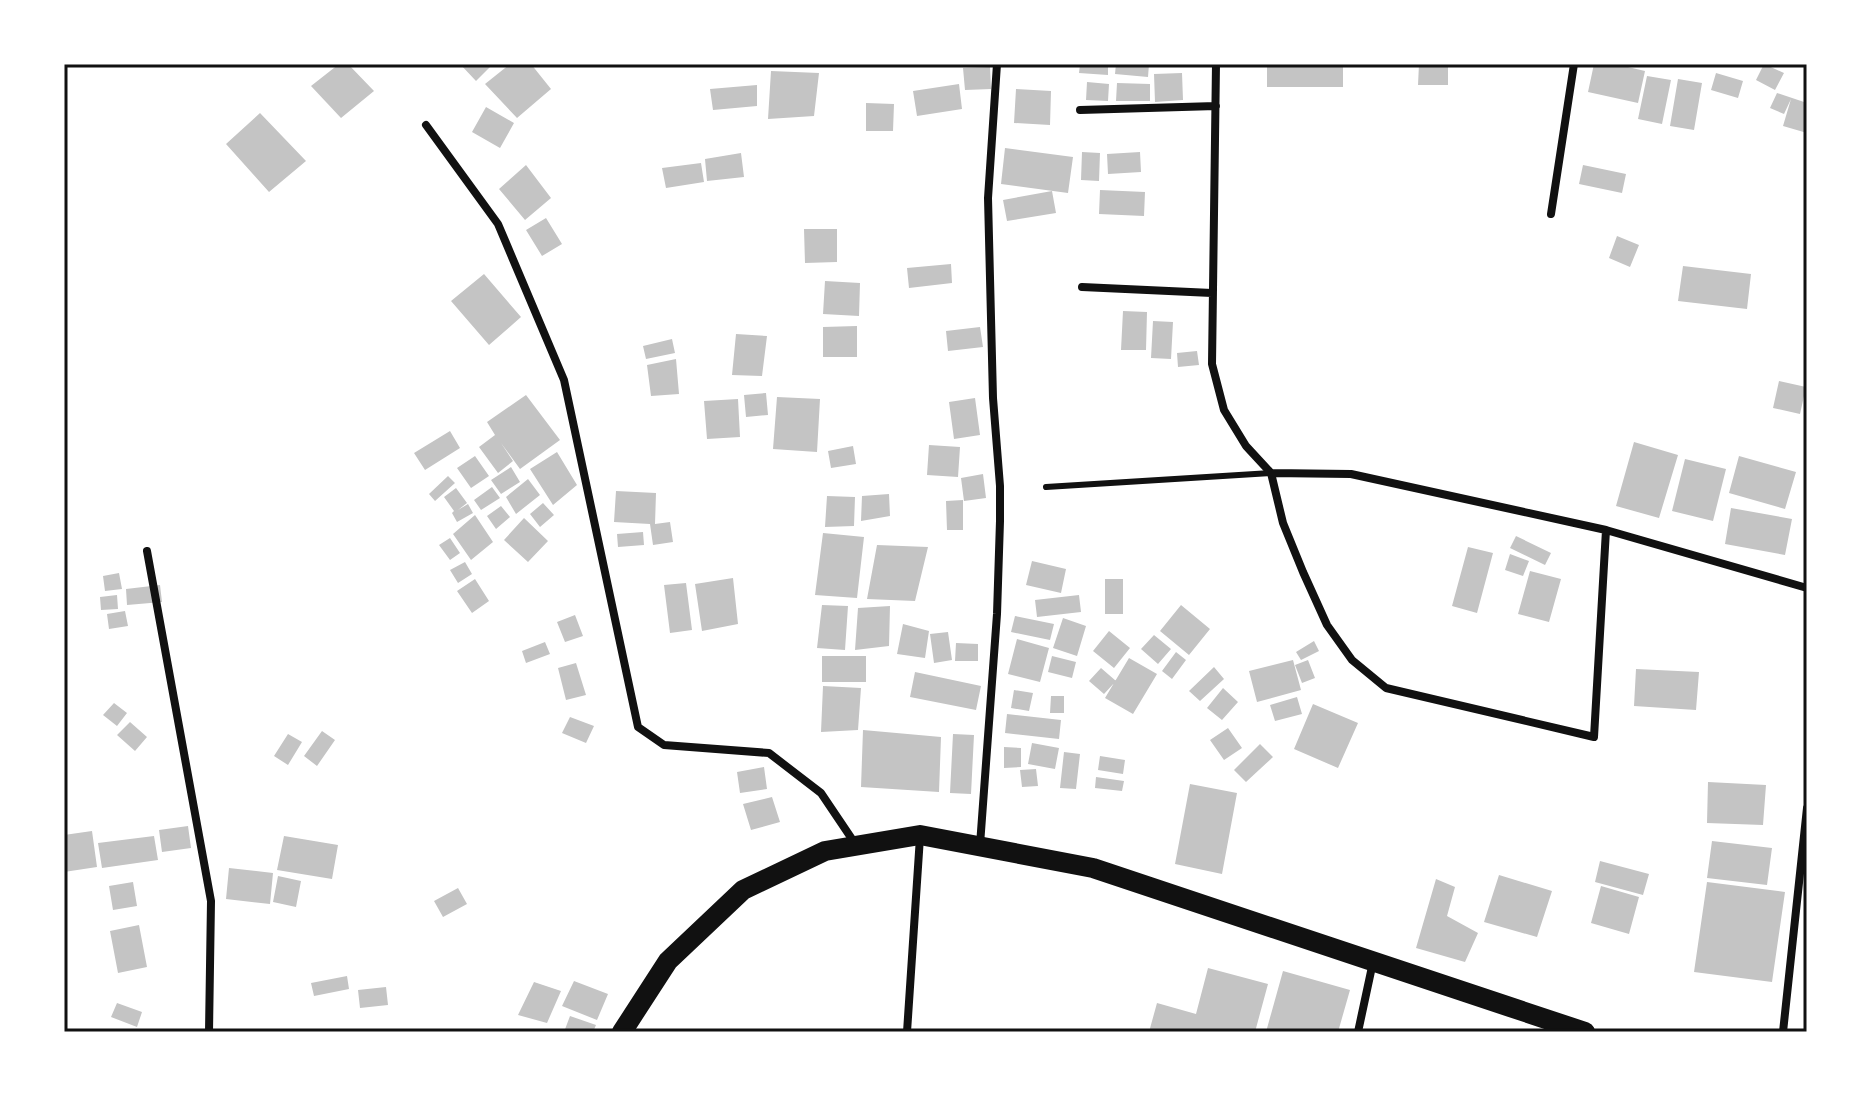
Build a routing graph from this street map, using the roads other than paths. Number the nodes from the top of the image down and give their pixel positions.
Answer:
1 (997, 64) edge
2 (1216, 64) edge
3 (1574, 64) edge
4 (1216, 106) junction
5 (1080, 110) dead end
6 (426, 125) dead end
7 (1551, 214) dead end
8 (1082, 287) dead end
9 (1212, 293) junction
10 (1271, 473) junction
11 (1046, 487) dead end
12 (1606, 530) junction
13 (147, 551) dead end
14 (1807, 588) edge
15 (1807, 808) edge
16 (920, 835) junction
17 (856, 846) junction
18 (980, 846) junction
19 (1373, 961) junction
20 (209, 1032) edge
21 (622, 1032) edge
22 (907, 1032) edge
23 (1358, 1032) edge
24 (1585, 1032) edge
25 (1783, 1032) edge

1 - 18 street
2 - 4 street
3 - 7 street
4 - 5 street
4 - 9 street
6 - 17 street
8 - 9 street
9 - 10 street
10 - 11 lane
10 - 12 street
10 - 12 street
12 - 14 street
13 - 20 street
15 - 25 street
16 - 17 main road
16 - 18 main road
16 - 22 street
17 - 21 main road
18 - 19 main road
19 - 23 street
19 - 24 main road

